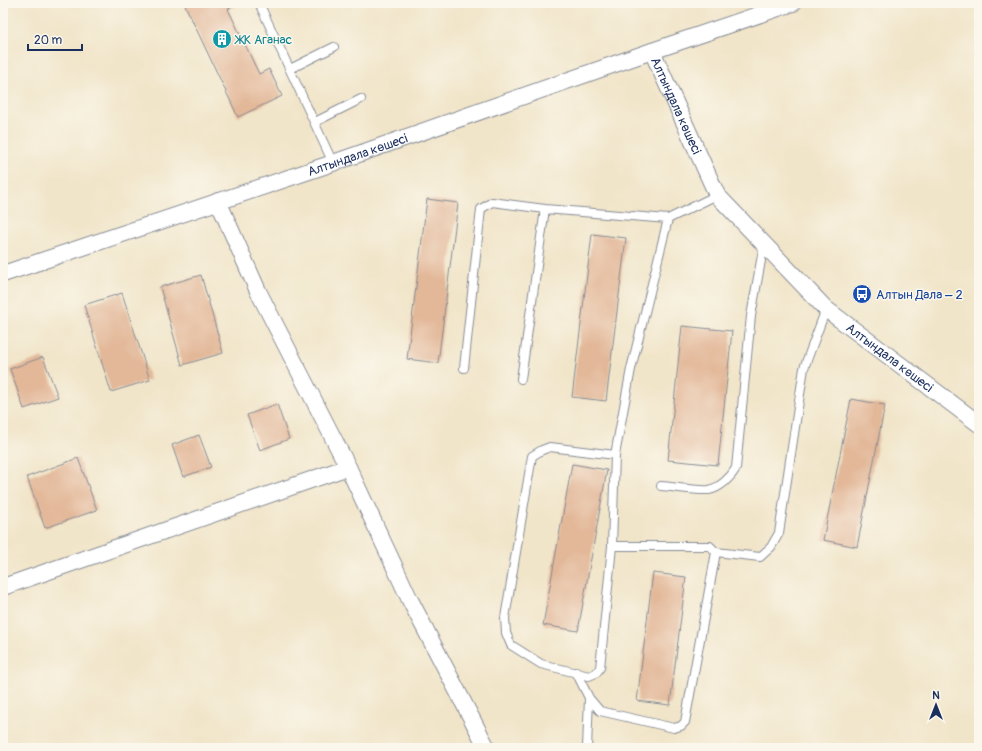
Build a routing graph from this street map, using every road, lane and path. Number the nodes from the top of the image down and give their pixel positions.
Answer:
1 (258, 3) edge
2 (793, 3) edge
3 (334, 47) dead end
4 (652, 51) junction
5 (290, 69) junction
6 (361, 100) dead end
7 (315, 122) junction
8 (334, 163) junction
9 (716, 195) junction
10 (218, 201) junction
11 (545, 209) junction
12 (668, 218) junction
13 (764, 244) junction
14 (3, 274) edge
15 (826, 309) junction
16 (464, 368) dead end
17 (521, 378) dead end
18 (979, 424) edge
19 (615, 455) junction
20 (348, 467) junction
21 (661, 486) dead end
22 (612, 546) junction
23 (716, 552) junction
24 (3, 587) edge
25 (576, 672) junction
26 (588, 698) junction
27 (487, 748) edge
28 (587, 748) edge

1 - 5 lane
2 - 4 street
3 - 5 lane
4 - 8 street, Алтындала көшесі
4 - 9 street, Алтындала көшесі
5 - 7 lane
6 - 7 lane
7 - 8 lane
8 - 10 street, Алтындала көшесі
9 - 12 lane
9 - 13 street, Алтындала көшесі
10 - 14 street, Алтындала көшесі
10 - 20 street
11 - 12 lane
11 - 16 lane
11 - 17 lane
12 - 19 lane
13 - 15 street, Алтындала көшесі
13 - 21 lane
15 - 18 street, Алтындала көшесі
15 - 23 lane
19 - 22 lane
19 - 25 lane
20 - 24 street
20 - 27 street
22 - 23 lane
22 - 25 lane
23 - 26 lane
25 - 26 lane
26 - 28 lane

